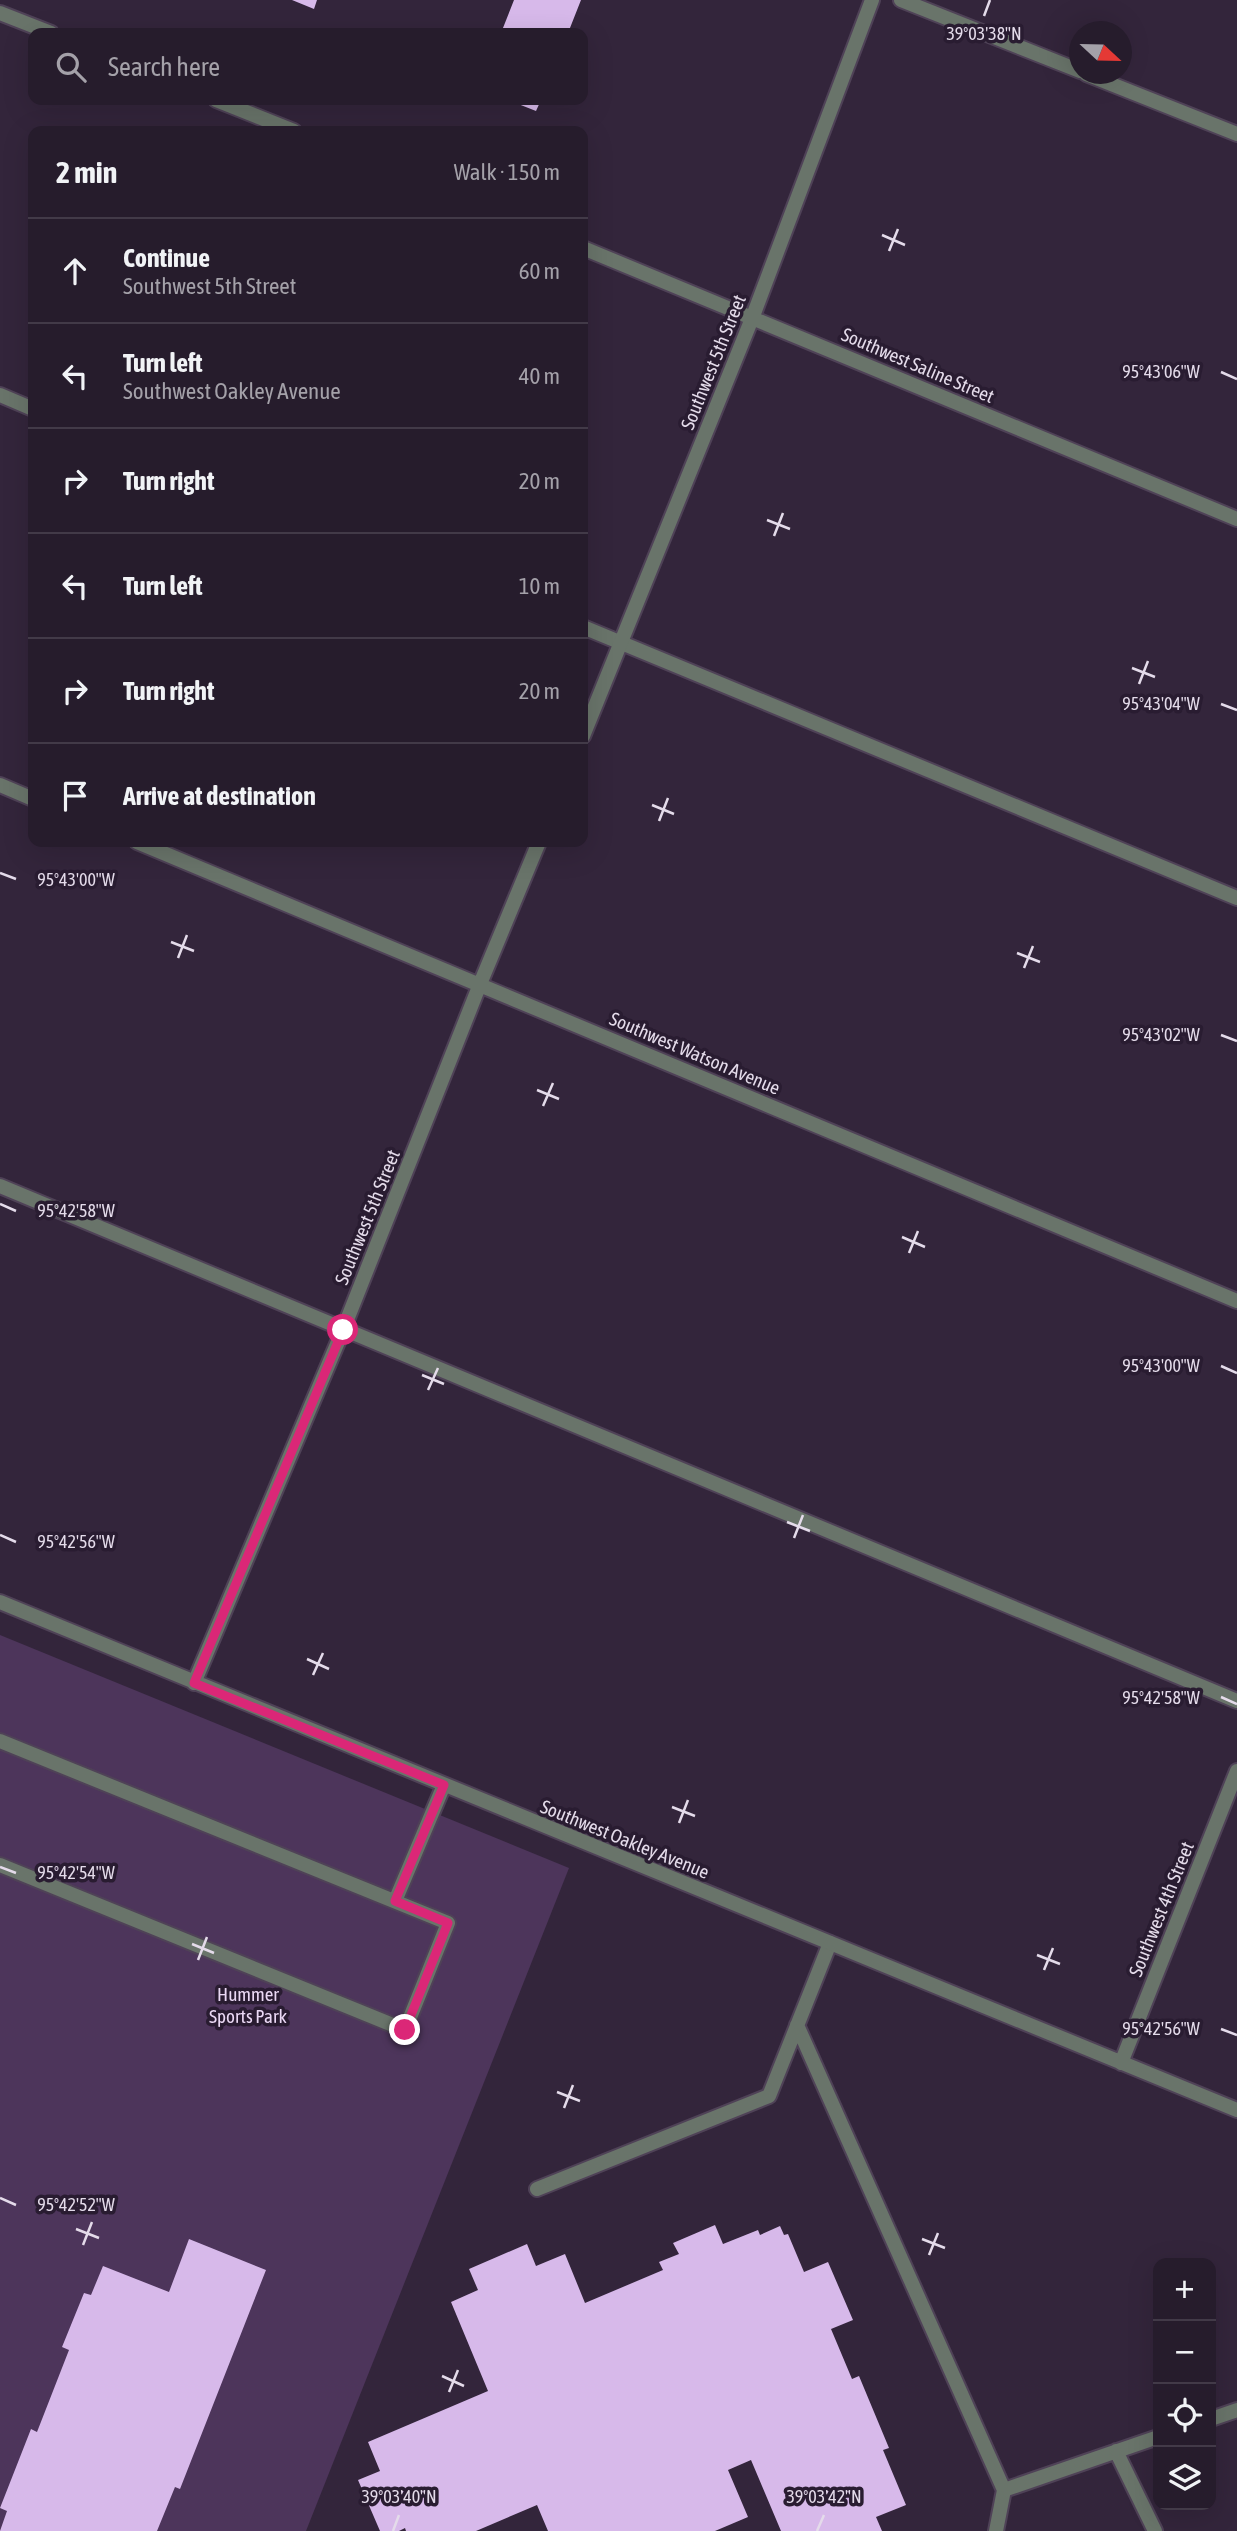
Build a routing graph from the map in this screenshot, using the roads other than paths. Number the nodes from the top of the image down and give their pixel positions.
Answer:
1 (872, 0) edge
2 (901, 0) edge
3 (0, 13) edge
4 (38, 28) edge
5 (1069, 67) edge
6 (1111, 84) edge
7 (229, 105) edge
8 (281, 126) edge
9 (1237, 134) edge
10 (588, 250) edge
11 (753, 316) junction
12 (0, 396) edge
13 (28, 407) edge
14 (1237, 519) edge
15 (588, 629) edge
16 (622, 642) junction
17 (588, 724) edge
18 (0, 785) edge
19 (28, 797) edge
20 (148, 847) edge
21 (537, 847) edge
22 (1237, 898) edge
23 (480, 984) junction
24 (0, 1186) edge
25 (1237, 1301) edge
26 (343, 1330) junction
27 (0, 1602) edge
28 (194, 1683) junction
29 (1237, 1701) edge
30 (0, 1741) edge
31 (1237, 1770) edge
32 (444, 1785) junction
33 (0, 1865) edge
34 (395, 1901) junction
35 (830, 1943) junction
36 (797, 2025) junction
37 (1121, 2063) junction
38 (1237, 2110) edge
39 (537, 2189) dead end
40 (1237, 2410) edge
41 (1216, 2417) edge
42 (1153, 2439) edge
43 (1116, 2451) junction
44 (1004, 2490) junction
45 (996, 2531) edge
46 (1155, 2531) edge

1 - 11 street, Southwest 5th Street
2 - 5 street
3 - 4 street
6 - 9 street
7 - 8 street
10 - 11 street, Southwest Saline Street
11 - 14 street, Southwest Saline Street
11 - 16 street, Southwest 5th Street
12 - 13 street
15 - 16 street
16 - 17 street, Southwest 5th Street
16 - 22 street
18 - 19 street
20 - 23 street, Southwest Watson Avenue
21 - 23 street, Southwest 5th Street
23 - 25 street, Southwest Watson Avenue
23 - 26 street, Southwest 5th Street
24 - 26 street
26 - 28 street, Southwest 5th Street
26 - 29 street
27 - 28 street, Southwest Oakley Avenue
28 - 32 street, Southwest Oakley Avenue
30 - 34 street
31 - 37 street, Southwest 4th Street
32 - 34 street
32 - 35 street, Southwest Oakley Avenue
33 - 34 street
35 - 36 street
35 - 37 street, Southwest Oakley Avenue
36 - 39 street
36 - 44 street
37 - 38 street, Southwest Oakley Avenue
40 - 41 street
42 - 43 street
43 - 44 street
43 - 46 street
44 - 45 street

